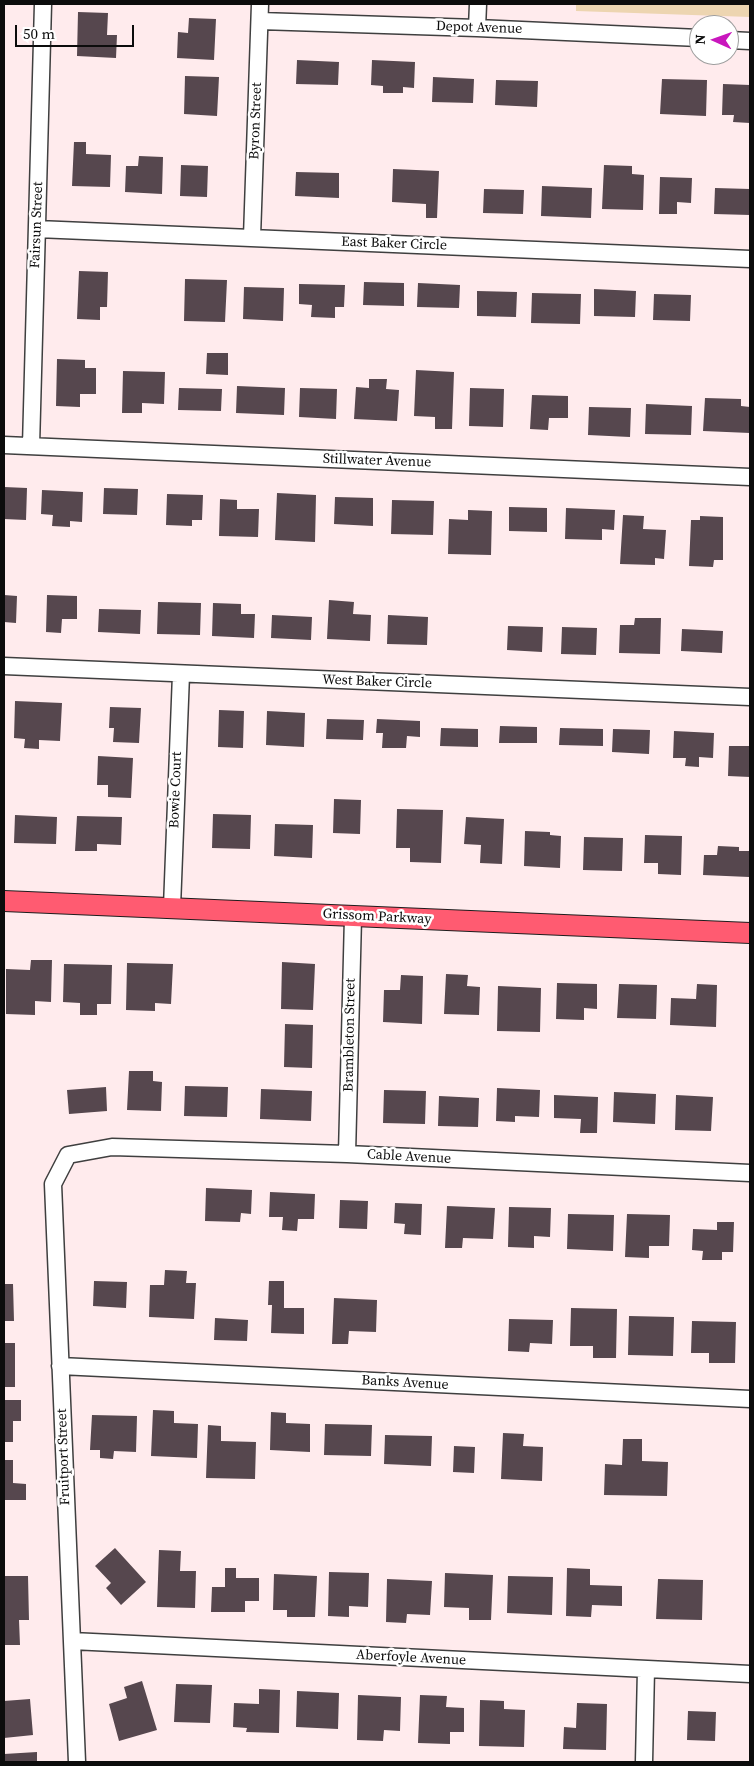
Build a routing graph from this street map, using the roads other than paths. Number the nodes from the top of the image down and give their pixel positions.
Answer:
1 (43, 4) edge
2 (260, 4) edge
3 (478, 4) edge
4 (260, 21) junction
5 (477, 28) junction
6 (689, 38) edge
7 (37, 230) junction
8 (252, 238) junction
9 (750, 259) edge
10 (4, 445) edge
11 (31, 446) junction
12 (750, 477) edge
13 (4, 666) edge
14 (181, 674) junction
15 (750, 697) edge
16 (4, 901) edge
17 (172, 907) junction
18 (353, 917) junction
19 (750, 933) edge
20 (347, 1154) junction
21 (68, 1155) joint
22 (750, 1173) edge
23 (60, 1366) junction
24 (750, 1399) edge
25 (72, 1641) junction
26 (646, 1669) junction
27 (750, 1674) edge
28 (77, 1762) edge
29 (644, 1762) edge

1 - 7 street, Fairsun Street
2 - 4 street, Byron Street
3 - 5 street
4 - 5 street, Depot Avenue
4 - 8 street, Byron Street
5 - 6 street, Depot Avenue
7 - 8 street, East Baker Circle
7 - 11 street, Fairsun Street
8 - 9 street, East Baker Circle
10 - 11 street, Stillwater Avenue
11 - 12 street, Stillwater Avenue
13 - 14 street, West Baker Circle
14 - 15 street, West Baker Circle
14 - 17 street, Bowie Court
16 - 17 main road, Grissom Parkway
17 - 18 main road, Grissom Parkway
18 - 19 main road, Grissom Parkway
18 - 20 street, Brambleton Street
20 - 21 street, Cable Avenue
20 - 22 street, Cable Avenue
21 - 23 street, Fruitport Street
23 - 24 street, Banks Avenue
23 - 25 street, Fruitport Street
25 - 26 street, Aberfoyle Avenue
25 - 28 street, Fruitport Street
26 - 27 street, Aberfoyle Avenue
26 - 29 street

